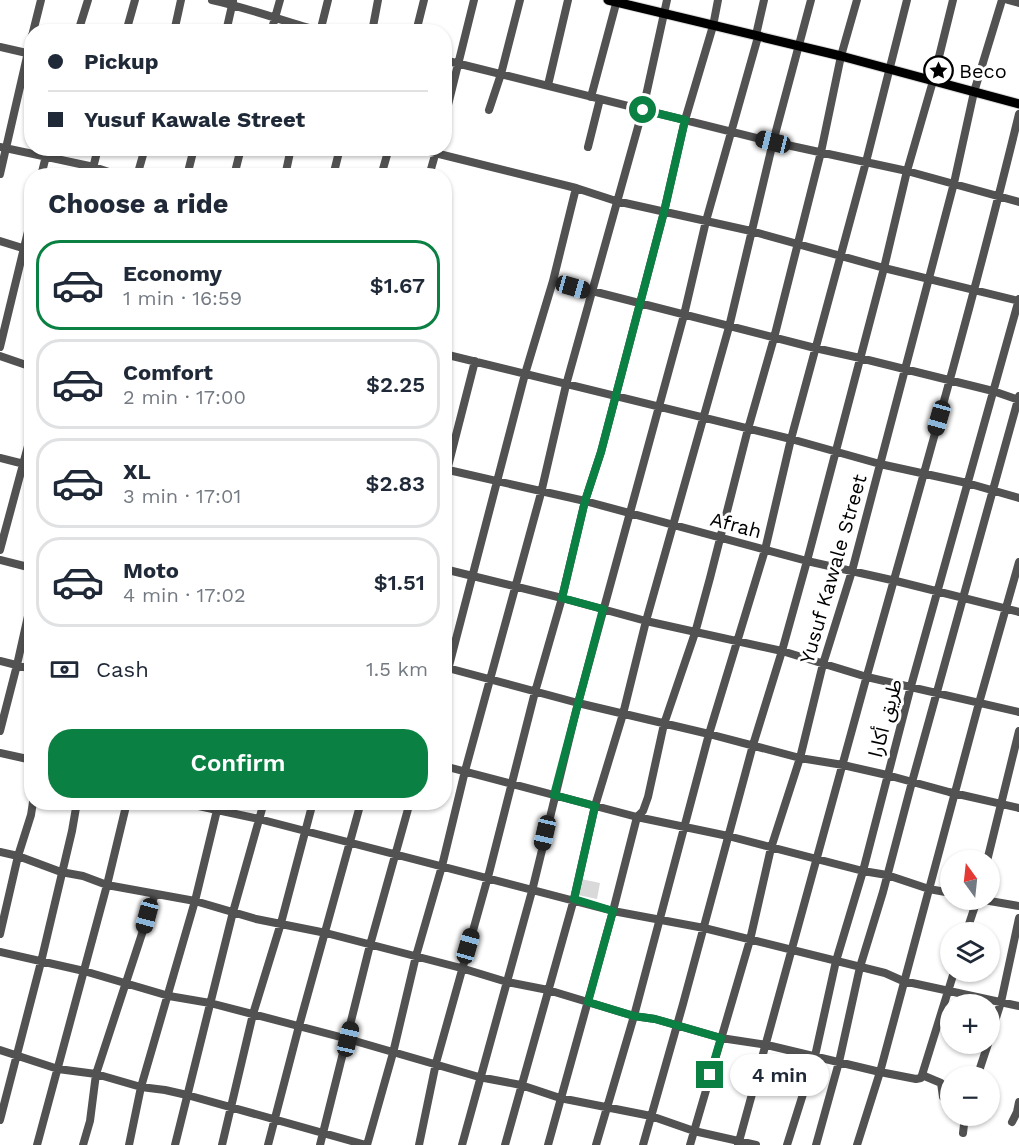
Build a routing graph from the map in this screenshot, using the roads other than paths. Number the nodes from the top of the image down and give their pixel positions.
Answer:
1 (41, 0) edge
2 (88, 0) edge
3 (135, 0) edge
4 (181, 0) edge
5 (212, 0) edge
6 (280, 0) edge
7 (328, 0) edge
8 (378, 0) edge
9 (424, 0) edge
10 (474, 0) edge
11 (520, 0) edge
12 (568, 0) edge
13 (667, 0) edge
14 (718, 0) edge
15 (764, 0) edge
16 (811, 0) edge
17 (857, 0) edge
18 (907, 0) edge
19 (953, 0) edge
20 (1002, 0) edge
21 (1008, 0) edge
22 (614, 1) edge
23 (233, 2) edge
24 (1019, 3) edge
25 (663, 13) junction
26 (275, 19) junction
27 (34, 24) edge
28 (80, 24) edge
29 (128, 24) edge
30 (176, 24) edge
31 (227, 24) edge
32 (273, 24) edge
33 (294, 24) edge
34 (323, 24) edge
35 (374, 24) edge
36 (418, 24) edge
37 (713, 26) junction
38 (758, 37) junction
39 (798, 46) junction
40 (0, 47) edge
41 (24, 52) edge
42 (841, 56) junction
43 (452, 62) edge
44 (458, 64) junction
45 (889, 69) junction
46 (24, 72) edge
47 (501, 74) junction
48 (933, 81) junction
49 (548, 85) junction
50 (452, 88) edge
51 (975, 92) junction
52 (591, 97) junction
53 (600, 99) junction
54 (1019, 104) edge
55 (489, 110) dead end
56 (643, 110) junction
57 (1019, 114) edge
58 (685, 120) junction
59 (732, 132) junction
60 (773, 142) junction
61 (588, 147) dead end
62 (4, 148) edge
63 (24, 150) edge
64 (821, 152) junction
65 (452, 155) edge
66 (57, 156) edge
67 (866, 162) junction
68 (86, 168) edge
69 (907, 171) junction
70 (0, 174) edge
71 (954, 183) junction
72 (576, 188) junction
73 (999, 197) junction
74 (616, 201) junction
75 (1019, 202) edge
76 (664, 212) junction
77 (706, 221) junction
78 (751, 231) junction
79 (0, 241) edge
80 (797, 244) junction
81 (24, 248) edge
82 (841, 254) junction
83 (24, 260) edge
84 (885, 268) junction
85 (928, 278) junction
86 (554, 281) junction
87 (973, 290) junction
88 (592, 292) junction
89 (1019, 300) edge
90 (639, 303) junction
91 (684, 315) junction
92 (729, 327) junction
93 (774, 338) junction
94 (0, 347) edge
95 (815, 348) junction
96 (0, 356) edge
97 (452, 356) edge
98 (860, 358) junction
99 (475, 361) junction
100 (24, 364) edge
101 (905, 369) junction
102 (525, 374) junction
103 (950, 381) junction
104 (566, 385) junction
105 (993, 392) junction
106 (615, 397) junction
107 (1019, 398) edge
108 (658, 407) junction
109 (702, 419) junction
110 (748, 429) junction
111 (790, 440) junction
112 (452, 444) edge
113 (835, 451) junction
114 (0, 458) edge
115 (24, 464) edge
116 (880, 464) junction
117 (452, 471) edge
118 (24, 474) edge
119 (924, 474) junction
120 (496, 482) junction
121 (967, 483) junction
122 (992, 491) junction
123 (541, 493) junction
124 (1019, 498) edge
125 (585, 501) junction
126 (628, 514) junction
127 (673, 526) junction
128 (720, 538) junction
129 (0, 550) edge
130 (765, 550) junction
131 (0, 560) edge
132 (807, 561) junction
133 (1019, 562) edge
134 (24, 566) edge
135 (452, 571) edge
136 (852, 571) junction
137 (472, 576) junction
138 (896, 581) junction
139 (516, 586) junction
140 (937, 591) junction
141 (562, 598) junction
142 (962, 598) junction
143 (603, 609) junction
144 (1007, 609) junction
145 (1019, 612) edge
146 (646, 621) junction
147 (695, 633) junction
148 (24, 634) edge
149 (737, 643) junction
150 (452, 647) edge
151 (782, 651) junction
152 (0, 661) edge
153 (823, 664) junction
154 (17, 665) junction
155 (24, 667) edge
156 (452, 669) edge
157 (867, 677) junction
158 (491, 679) junction
159 (911, 686) junction
160 (535, 692) junction
161 (937, 692) junction
162 (578, 703) junction
163 (979, 703) junction
164 (1019, 712) edge
165 (623, 714) junction
166 (664, 724) junction
167 (1019, 730) edge
168 (0, 731) edge
169 (709, 734) junction
170 (753, 745) junction
171 (0, 753) edge
172 (24, 758) edge
173 (800, 758) junction
174 (843, 765) junction
175 (452, 768) edge
176 (465, 771) junction
177 (887, 775) junction
178 (912, 782) junction
179 (511, 784) junction
180 (955, 793) junction
181 (554, 795) junction
182 (1001, 804) junction
183 (595, 806) junction
184 (1019, 808) edge
185 (32, 810) edge
186 (76, 810) edge
187 (125, 810) edge
188 (217, 810) edge
189 (228, 810) edge
190 (262, 810) edge
191 (311, 810) edge
192 (359, 810) edge
193 (408, 810) edge
194 (637, 817) junction
195 (259, 819) junction
196 (684, 828) junction
197 (305, 832) junction
198 (728, 836) junction
199 (351, 843) junction
200 (771, 848) junction
201 (990, 850) edge
202 (0, 852) edge
203 (395, 854) junction
204 (18, 856) junction
205 (818, 859) junction
206 (442, 866) junction
207 (862, 871) junction
208 (61, 872) junction
209 (887, 875) junction
210 (488, 877) junction
211 (107, 885) junction
212 (929, 889) junction
213 (532, 891) junction
214 (940, 891) edge
215 (155, 894) junction
216 (574, 899) junction
217 (195, 901) junction
218 (1000, 903) edge
219 (1019, 906) edge
220 (613, 911) junction
221 (233, 912) junction
222 (1019, 918) edge
223 (659, 920) junction
224 (281, 923) junction
225 (704, 928) junction
226 (326, 933) junction
227 (0, 934) edge
228 (750, 940) junction
229 (370, 945) junction
230 (791, 951) junction
231 (0, 952) edge
232 (416, 956) junction
233 (836, 961) junction
234 (41, 962) junction
235 (860, 967) junction
236 (461, 968) junction
237 (84, 971) junction
238 (903, 981) junction
239 (507, 982) junction
240 (951, 982) edge
241 (125, 983) junction
242 (548, 990) junction
243 (949, 990) junction
244 (169, 996) junction
245 (588, 1002) junction
246 (1001, 1002) junction
247 (210, 1003) junction
248 (1000, 1005) edge
249 (1019, 1006) edge
250 (253, 1014) junction
251 (634, 1016) junction
252 (298, 1026) junction
253 (677, 1026) junction
254 (721, 1038) junction
255 (348, 1039) junction
256 (767, 1045) junction
257 (0, 1050) edge
258 (393, 1053) junction
259 (17, 1055) junction
260 (815, 1056) junction
261 (839, 1062) junction
262 (436, 1063) junction
263 (58, 1069) junction
264 (880, 1072) junction
265 (96, 1074) junction
266 (922, 1075) junction
267 (479, 1077) junction
268 (940, 1083) edge
269 (521, 1085) junction
270 (141, 1087) junction
271 (187, 1095) junction
272 (560, 1098) junction
273 (1019, 1102) edge
274 (232, 1107) junction
275 (608, 1107) junction
276 (651, 1116) junction
277 (273, 1119) junction
278 (0, 1120) edge
279 (1011, 1122) dead end
280 (964, 1126) edge
281 (694, 1131) junction
282 (963, 1133) dead end
283 (322, 1134) junction
284 (739, 1143) edge
285 (37, 1145) edge
286 (83, 1145) edge
287 (129, 1145) edge
288 (175, 1145) edge
289 (222, 1145) edge
290 (268, 1145) edge
291 (320, 1145) edge
292 (366, 1145) edge
293 (419, 1145) edge
294 (462, 1145) edge
295 (505, 1145) edge
296 (548, 1145) edge
297 (596, 1145) edge
298 (643, 1145) edge
299 (690, 1145) edge
300 (756, 1145) edge
301 (787, 1145) edge
302 (816, 1145) edge
303 (857, 1145) edge

1 - 27 street
2 - 28 street
3 - 29 street
4 - 30 street
5 - 23 street
6 - 26 street
7 - 34 street
8 - 35 street
9 - 36 street
10 - 44 street
11 - 47 street
12 - 49 street
13 - 25 street
14 - 37 street
15 - 38 street
16 - 39 street
17 - 42 street
18 - 45 street
19 - 48 street
20 - 51 street, Yusuf Kawale Street
21 - 24 street
22 - 25 main road
22 - 52 street
23 - 26 street
23 - 31 street
25 - 37 main road
25 - 56 street
26 - 32 street
26 - 33 street
37 - 38 main road
37 - 58 street
38 - 39 main road
38 - 59 street
39 - 42 main road
39 - 60 street
40 - 41 street
42 - 45 main road
42 - 64 street
43 - 44 street
44 - 47 street
44 - 50 street
45 - 48 main road
45 - 67 street
46 - 62 street
47 - 49 street
47 - 55 street
48 - 51 main road
48 - 69 street
49 - 52 street
51 - 54 main road
51 - 71 street, Yusuf Kawale Street
52 - 53 street
53 - 56 street
53 - 61 street
56 - 58 street
56 - 74 street
57 - 73 street
58 - 59 street
58 - 76 street
59 - 60 street
59 - 77 street
60 - 64 street
60 - 78 street
62 - 63 street
62 - 70 street
64 - 67 street
64 - 80 street
65 - 72 street
66 - 68 street
67 - 69 street
67 - 82 street
69 - 71 street
69 - 84 street
71 - 73 street
71 - 85 street, Yusuf Kawale Street
72 - 74 street
72 - 86 street
73 - 75 street
73 - 87 street
74 - 76 street
74 - 88 street
76 - 77 street
76 - 90 street
77 - 78 street
77 - 91 street
78 - 80 street
78 - 92 street
79 - 81 street
80 - 82 street
80 - 93 street
82 - 84 street
82 - 95 street
83 - 94 street
84 - 85 street
84 - 98 street
85 - 87 street
85 - 101 street, Yusuf Kawale Street
86 - 88 street
86 - 102 street
87 - 89 street
87 - 103 street
88 - 90 street
88 - 104 street
89 - 105 street, طريق أكارا
90 - 91 street
90 - 106 street
91 - 92 street
91 - 108 street
92 - 93 street
92 - 109 street
93 - 95 street
93 - 110 street
95 - 98 street
95 - 111 street
96 - 100 street
97 - 99 street
98 - 101 street
98 - 113 street
99 - 102 street
99 - 112 street
101 - 103 street
101 - 116 street, Yusuf Kawale Street
102 - 104 street
102 - 120 street
103 - 105 street
103 - 119 street
104 - 106 street
104 - 123 street
105 - 107 street
105 - 121 street, طريق أكارا
106 - 108 street
106 - 125 street
107 - 122 street
108 - 109 street
108 - 126 street
109 - 110 street
109 - 127 street
110 - 111 street
110 - 128 street
111 - 113 street
111 - 130 street
113 - 116 street
113 - 132 street
114 - 115 street
116 - 119 street
116 - 136 street, Yusuf Kawale Street
117 - 120 street, Afrah
118 - 129 street
119 - 121 street
119 - 138 street
120 - 123 street, Afrah
120 - 137 street
121 - 122 street
121 - 140 street, طريق أكارا
122 - 124 street
122 - 142 street
123 - 125 street, Afrah
123 - 139 street
125 - 126 street, Afrah
125 - 141 street
126 - 127 street, Afrah
126 - 143 street
127 - 128 street, Afrah
127 - 146 street
128 - 130 street, Afrah
128 - 147 street
130 - 132 street, Afrah
130 - 149 street
131 - 134 street
132 - 136 street, Afrah
132 - 151 street
133 - 144 street
135 - 137 street
136 - 138 street, Afrah
136 - 153 street, Yusuf Kawale Street
137 - 139 street
137 - 150 street
138 - 140 street, Afrah
138 - 157 street
139 - 141 street
139 - 158 street
140 - 142 street, Afrah
140 - 159 street, طريق أكارا
141 - 143 street
141 - 160 street
142 - 144 street, Afrah
142 - 161 street
143 - 146 street
143 - 162 street
144 - 145 street, Afrah
144 - 163 street
146 - 147 street
146 - 165 street
147 - 149 street
147 - 166 street
148 - 154 street
149 - 151 street
149 - 169 street
151 - 153 street
151 - 170 street
152 - 154 street
153 - 157 street
153 - 173 street, Yusuf Kawale Street
154 - 155 street
154 - 168 street
156 - 158 street
157 - 159 street
157 - 174 street
158 - 160 street
158 - 176 street
159 - 161 street
159 - 177 street, طريق أكارا
160 - 162 street
160 - 179 street
161 - 163 street
161 - 178 street
162 - 165 street
162 - 181 street
163 - 164 street
163 - 180 street
165 - 166 street
165 - 183 street
166 - 169 street
166 - 194 street
167 - 182 street
169 - 170 street
169 - 196 street
170 - 173 street
170 - 198 street
171 - 172 street
173 - 174 street
173 - 200 street, Yusuf Kawale Street
174 - 177 street
174 - 205 street
175 - 176 street
176 - 179 street
176 - 206 street
177 - 178 street
177 - 207 street, طريق أكارا
178 - 180 street
178 - 209 street
179 - 181 street
179 - 210 street
180 - 182 street
180 - 212 street
181 - 183 street
181 - 213 street
182 - 184 street
182 - 201 street
183 - 194 street
183 - 216 street
185 - 204 street
186 - 208 street
187 - 211 street
188 - 217 street
189 - 195 street
190 - 195 street
191 - 197 street
192 - 199 street
193 - 203 street
194 - 196 street
194 - 220 street
195 - 197 street
195 - 221 street
196 - 198 street
196 - 223 street
197 - 199 street
197 - 224 street
198 - 200 street
198 - 225 street
199 - 203 street
199 - 226 street
200 - 205 street
200 - 228 street, Yusuf Kawale Street
202 - 204 street
203 - 206 street
203 - 229 street
204 - 208 street
204 - 227 street
205 - 207 street
205 - 230 street
206 - 210 street
206 - 232 street
207 - 209 street
207 - 233 street, طريق أكارا
208 - 211 street
208 - 234 street
209 - 212 street
209 - 235 street
210 - 213 street
210 - 236 street
211 - 215 street
211 - 237 street
212 - 214 street
212 - 238 street
213 - 216 street
213 - 239 street
215 - 217 street
215 - 241 street
216 - 220 street
216 - 242 street
217 - 221 street
217 - 244 street
218 - 219 street
220 - 223 street
220 - 245 street
221 - 224 street
221 - 247 street
222 - 246 street
223 - 225 street
223 - 251 street
224 - 226 street
224 - 250 street
225 - 228 street
225 - 253 street
226 - 229 street
226 - 252 street
228 - 230 street
228 - 254 street, Yusuf Kawale Street
229 - 232 street
229 - 255 street
230 - 233 street
230 - 256 street
231 - 234 street
232 - 236 street
232 - 258 street
233 - 235 street
233 - 260 street, طريق أكارا
234 - 237 street
234 - 259 street
235 - 238 street
235 - 261 street
236 - 239 street
236 - 262 street
237 - 241 street
237 - 263 street
238 - 243 street
238 - 264 street
239 - 242 street
239 - 267 street
240 - 243 street
241 - 244 street
241 - 265 street
242 - 245 street
242 - 269 street
243 - 246 street
243 - 266 street
244 - 247 street
244 - 270 street
245 - 251 street
245 - 272 street
246 - 248 street
246 - 249 street
247 - 250 street
247 - 271 street
250 - 252 street
250 - 274 street
251 - 253 street
251 - 275 street
252 - 255 street
252 - 277 street
253 - 254 street
253 - 276 street
254 - 256 street
254 - 281 street, Yusuf Kawale Street
255 - 258 street
255 - 283 street
256 - 260 street
256 - 284 street
257 - 259 street
258 - 262 street
258 - 292 street
259 - 263 street
259 - 278 street
260 - 261 street
260 - 301 street, طريق أكارا
261 - 264 street
261 - 302 street
262 - 267 street
262 - 293 street
263 - 265 street
263 - 285 street
264 - 266 street
264 - 303 street
265 - 270 street
265 - 286 street
266 - 268 street
267 - 269 street
267 - 294 street
269 - 272 street
269 - 295 street
270 - 271 street
270 - 287 street
271 - 274 street
271 - 288 street
272 - 275 street
272 - 296 street
273 - 279 street
274 - 277 street
274 - 289 street
275 - 276 street
275 - 297 street
276 - 281 street
276 - 298 street
277 - 283 street
277 - 290 street
280 - 282 street
281 - 284 street
281 - 299 street, Yusuf Kawale Street
283 - 291 street
283 - 292 street
284 - 300 street

